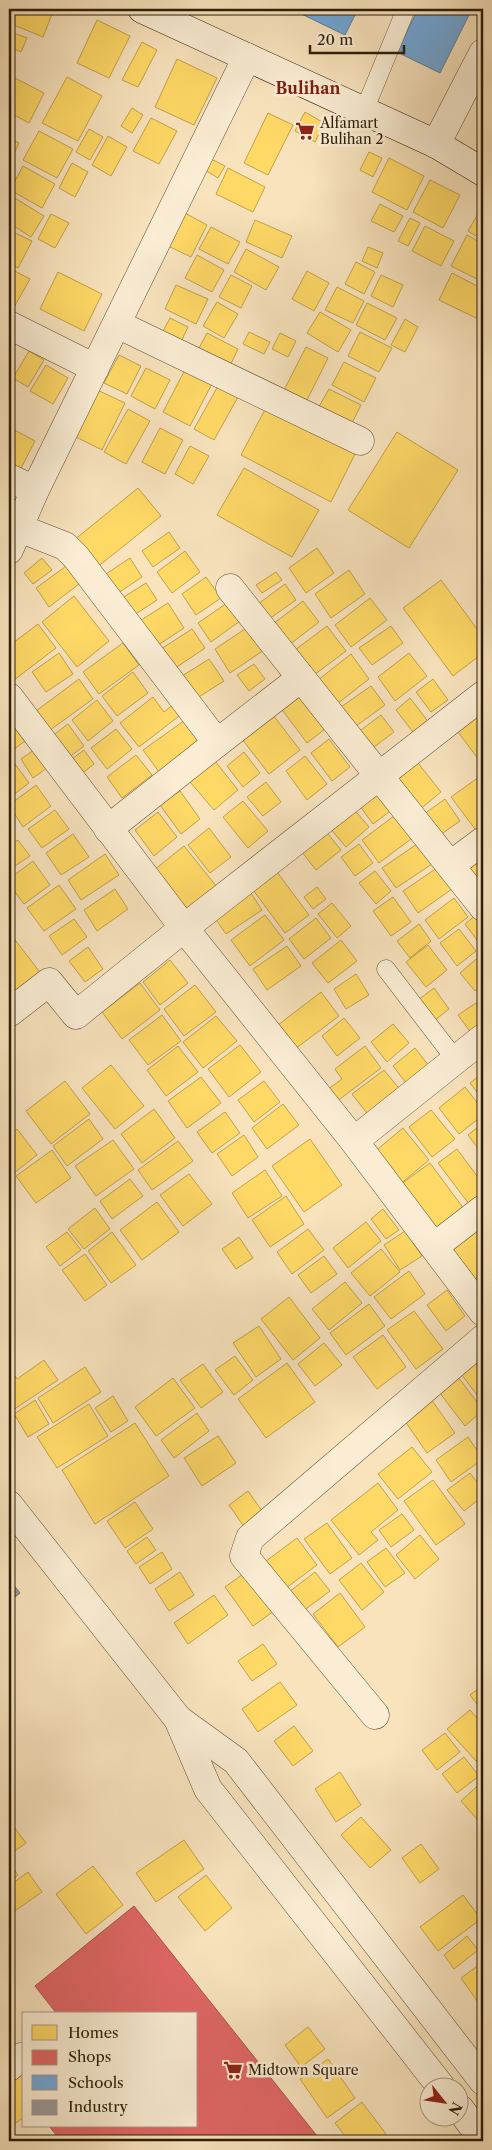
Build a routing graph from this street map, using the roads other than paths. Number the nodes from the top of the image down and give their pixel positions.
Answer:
1 (142, 9) edge
2 (406, 9) edge
3 (483, 54) edge
4 (247, 57) junction
5 (364, 111) junction
6 (436, 144) junction
7 (483, 172) edge
8 (117, 324) junction
9 (9, 325) edge
10 (96, 368) junction
11 (360, 441) dead end
12 (9, 478) edge
13 (35, 490) junction
14 (14, 539) edge
15 (230, 588) dead end
16 (301, 678) junction
17 (483, 695) edge
18 (9, 697) edge
19 (217, 743) junction
20 (378, 776) junction
21 (108, 829) junction
22 (483, 841) edge
23 (452, 864) junction
24 (483, 907) edge
25 (184, 928) junction
26 (386, 969) dead end
27 (9, 1013) edge
28 (483, 1038) edge
29 (455, 1058) junction
30 (354, 1141) junction
31 (483, 1209) edge
32 (435, 1246) junction
33 (483, 1312) edge
34 (483, 1339) edge
35 (9, 1505) edge
36 (375, 1715) dead end
37 (178, 1719) junction
38 (434, 2078) edge
39 (483, 2081) edge
40 (470, 2122) edge
41 (483, 2140) edge

1 - 4 street
2 - 5 lane
3 - 6 street
4 - 5 street
4 - 8 street
5 - 6 street
6 - 7 street
8 - 10 street
8 - 11 street
9 - 10 street
10 - 13 street
12 - 13 street
13 - 14 street
14 - 19 street
15 - 16 street
16 - 19 street
16 - 20 street
17 - 20 street
18 - 21 street
19 - 21 street
20 - 23 street
20 - 25 street
21 - 25 street
22 - 23 street
23 - 24 street
25 - 27 street
25 - 30 street
26 - 29 lane
28 - 29 street
29 - 30 street
30 - 32 street
31 - 32 street
32 - 33 street
34 - 36 street
35 - 37 street
37 - 38 street
37 - 39 street
40 - 41 street

